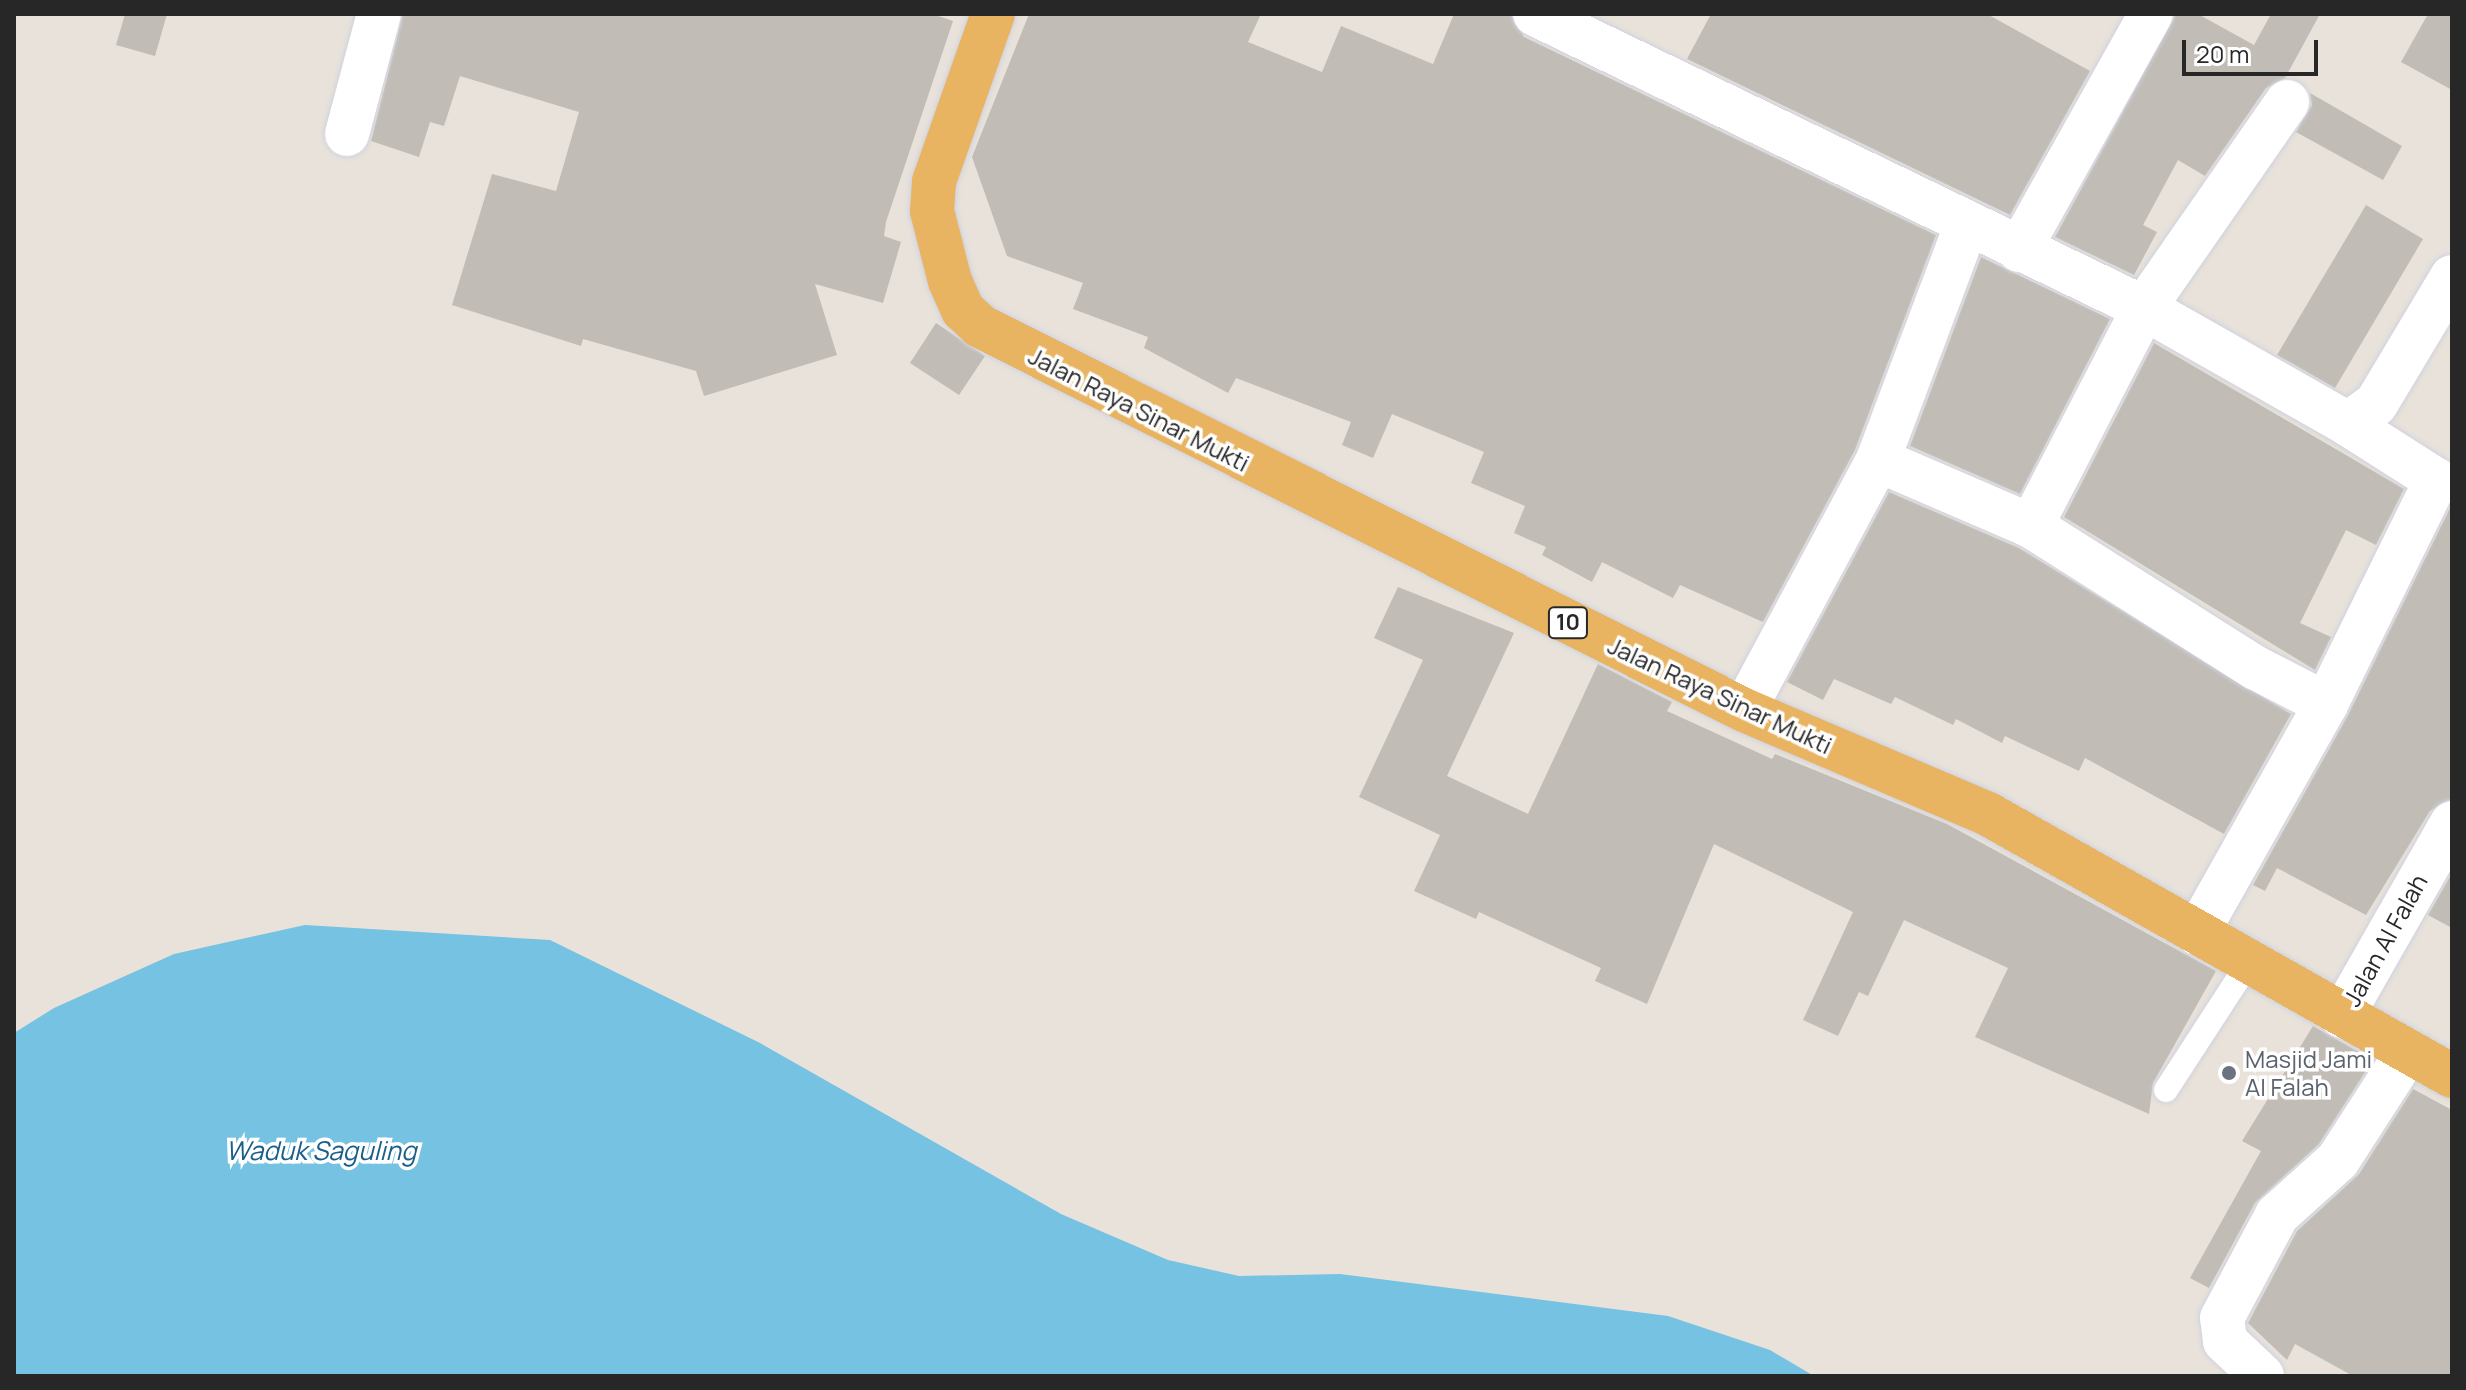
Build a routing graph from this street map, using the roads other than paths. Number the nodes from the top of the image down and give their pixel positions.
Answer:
1 (379, 14) edge
2 (993, 14) edge
3 (1535, 14) edge
4 (2151, 14) edge
5 (2287, 102) dead end
6 (347, 134) dead end
7 (1966, 226) junction
8 (2019, 250) junction
9 (2452, 277) edge
10 (2144, 308) junction
11 (2348, 424) junction
12 (1878, 460) junction
13 (2031, 526) junction
14 (2326, 704) junction
15 (1744, 710) junction
16 (2452, 823) edge
17 (2197, 933) junction
18 (2249, 962) junction
19 (2342, 1016) junction
20 (2407, 1053) junction
21 (2450, 1070) edge
22 (2166, 1090) dead end
23 (2262, 1376) edge

1 - 6 street
2 - 15 highway, Jalan Raya Sinar Mukti / 10
3 - 7 street
4 - 8 street
5 - 10 street
7 - 8 street
7 - 12 street
8 - 10 street
9 - 11 street
10 - 11 street
10 - 13 street
11 - 14 street
12 - 13 street
12 - 15 street
13 - 14 street
14 - 17 street
15 - 17 highway, Jalan Raya Sinar Mukti / 10
16 - 19 street, Jalan Al Falah
17 - 18 highway, Jalan Raya Sinar Mukti / 10
18 - 19 highway, Jalan Raya Sinar Mukti / 10
18 - 22 lane
19 - 20 highway, Jalan Raya Sinar Mukti / 10
20 - 21 highway, Jalan Raya Sinar Mukti / 10
20 - 23 street

